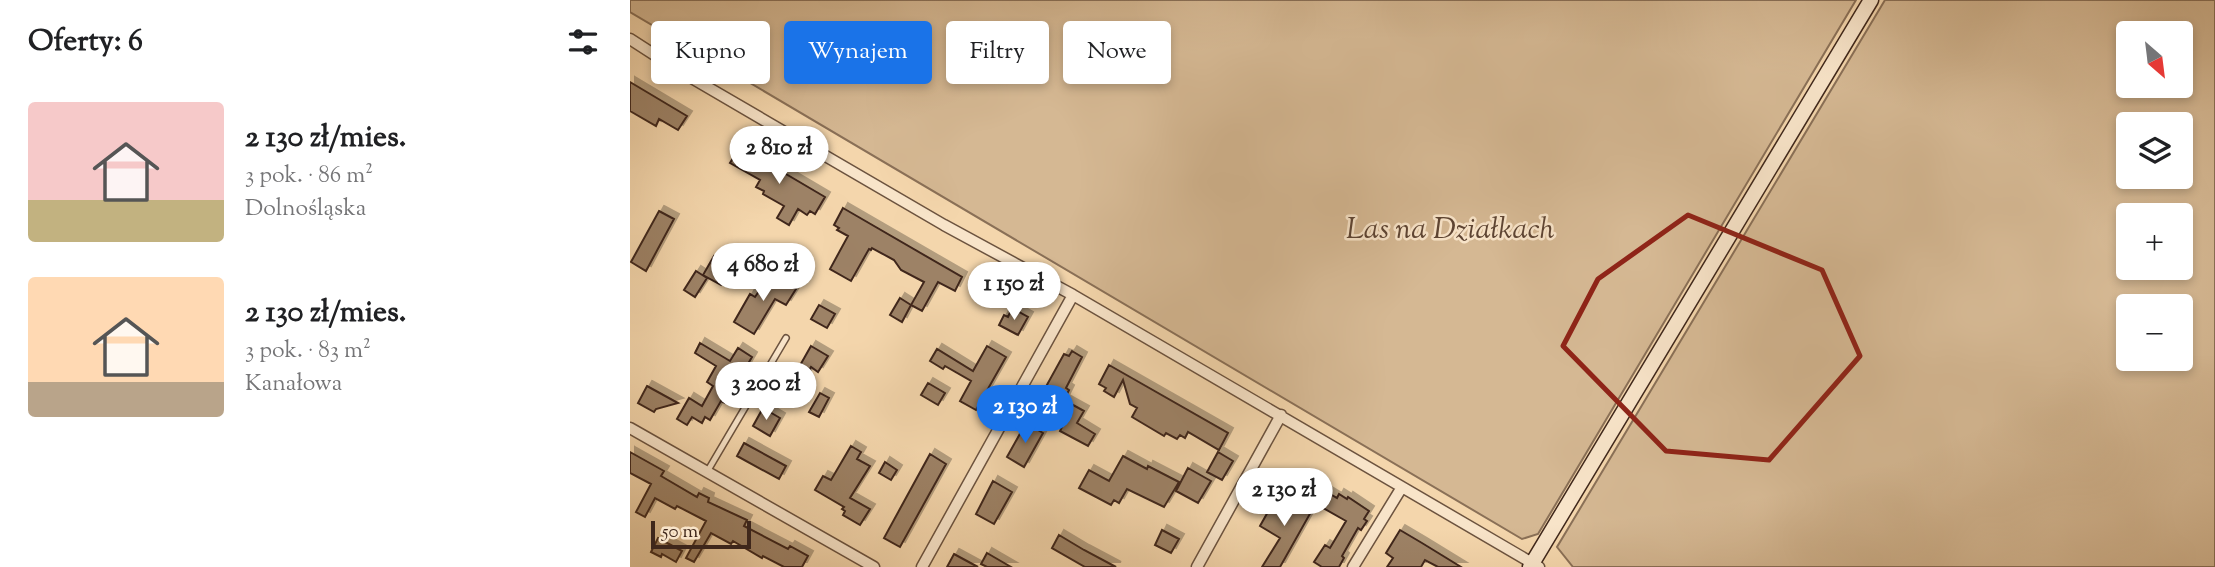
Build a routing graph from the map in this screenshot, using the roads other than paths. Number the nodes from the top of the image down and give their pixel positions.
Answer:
1 (1871, 0) edge
2 (630, 38) edge
3 (1073, 295) junction
4 (786, 338) dead end
5 (1281, 415) junction
6 (630, 428) edge
7 (707, 472) junction
8 (1402, 487) junction
9 (1533, 566) edge
10 (874, 567) edge
11 (922, 567) edge
12 (1197, 567) edge
13 (1353, 567) edge

1 - 9 main road
2 - 3 street
3 - 5 street
3 - 11 street
4 - 7 lane
5 - 8 street
5 - 12 street
6 - 7 street
7 - 10 street
8 - 9 street
8 - 13 street

